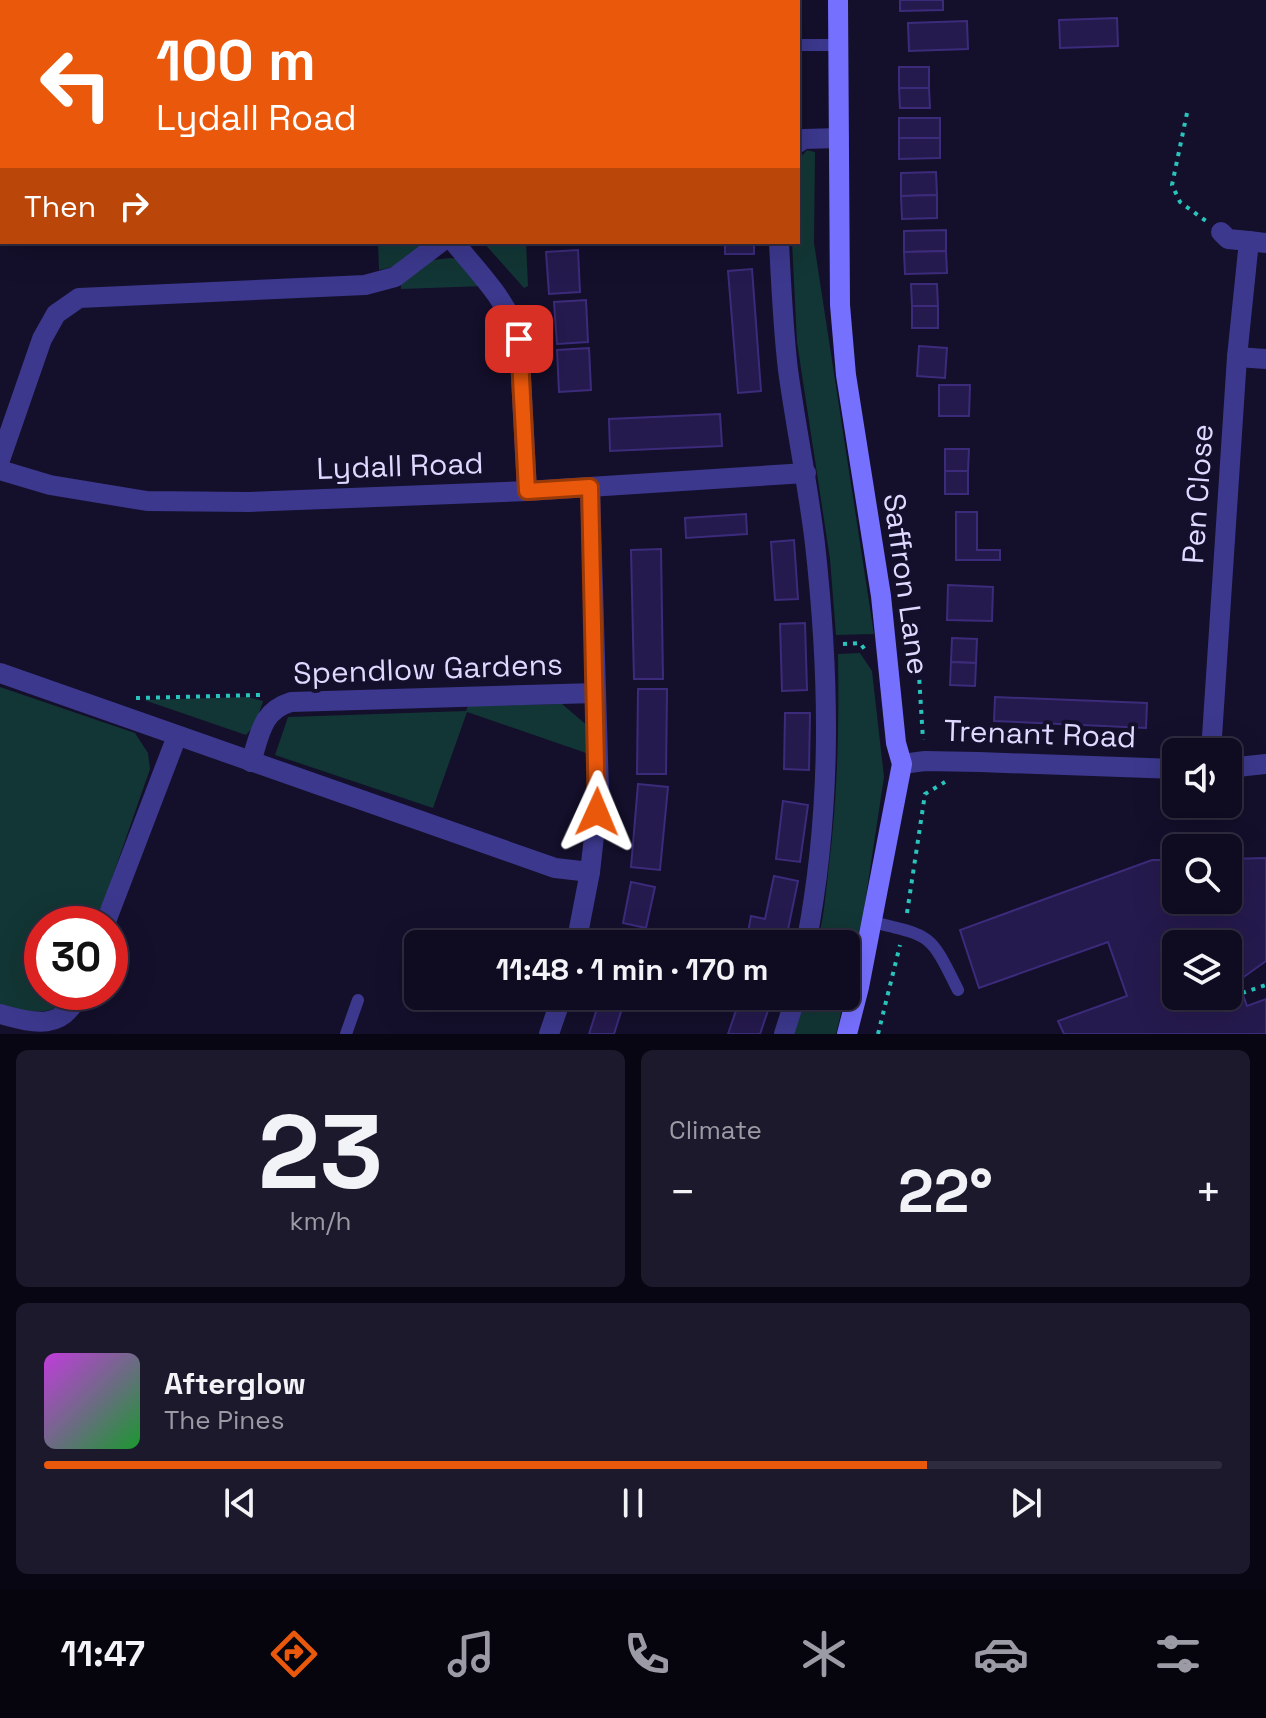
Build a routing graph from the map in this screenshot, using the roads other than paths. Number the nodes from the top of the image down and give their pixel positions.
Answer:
1 (838, 0) edge
2 (800, 45) edge
3 (839, 45) junction
4 (839, 138) junction
5 (800, 142) edge
6 (1221, 232) road end
7 (1257, 242) edge
8 (438, 244) edge
9 (456, 244) edge
10 (779, 244) edge
11 (1237, 357) junction
12 (1266, 359) edge
13 (0, 460) edge
14 (0, 470) edge
15 (806, 473) junction
16 (590, 487) junction
17 (527, 491) junction
18 (0, 673) edge
19 (596, 693) junction
20 (177, 736) junction
21 (1212, 738) edge
22 (251, 762) junction
23 (902, 764) junction
24 (1266, 764) edge
25 (1242, 767) edge
26 (1162, 768) edge
27 (590, 872) junction
28 (112, 906) edge
29 (872, 922) junction
30 (579, 930) edge
31 (808, 930) edge
32 (958, 990) dead end
33 (358, 1000) dead end
34 (67, 1010) edge
35 (557, 1010) edge
36 (792, 1010) edge
37 (0, 1014) edge
38 (346, 1034) edge
39 (549, 1034) edge
40 (784, 1034) edge
41 (847, 1034) edge

1 - 3 main road, Saffron Lane
2 - 3 lane
3 - 4 main road, Saffron Lane
4 - 5 street
4 - 23 main road, Saffron Lane
6 - 7 street, Pen Close
7 - 11 street, Pen Close
8 - 13 street
9 - 17 street
10 - 15 street
11 - 12 street
11 - 21 street, Pen Close
14 - 17 street, Lydall Road
15 - 16 street, Lydall Road
15 - 31 street
16 - 17 street, Lydall Road
16 - 19 street
18 - 20 street
19 - 22 street, Spendlow Gardens
19 - 27 street
20 - 22 street
20 - 28 street
22 - 27 street
23 - 26 street, Trenant Road
23 - 29 main road, Saffron Lane
24 - 25 street
27 - 30 street
29 - 32 lane
29 - 41 main road, Saffron Lane
33 - 38 lane
34 - 37 street
35 - 39 street
36 - 40 street

